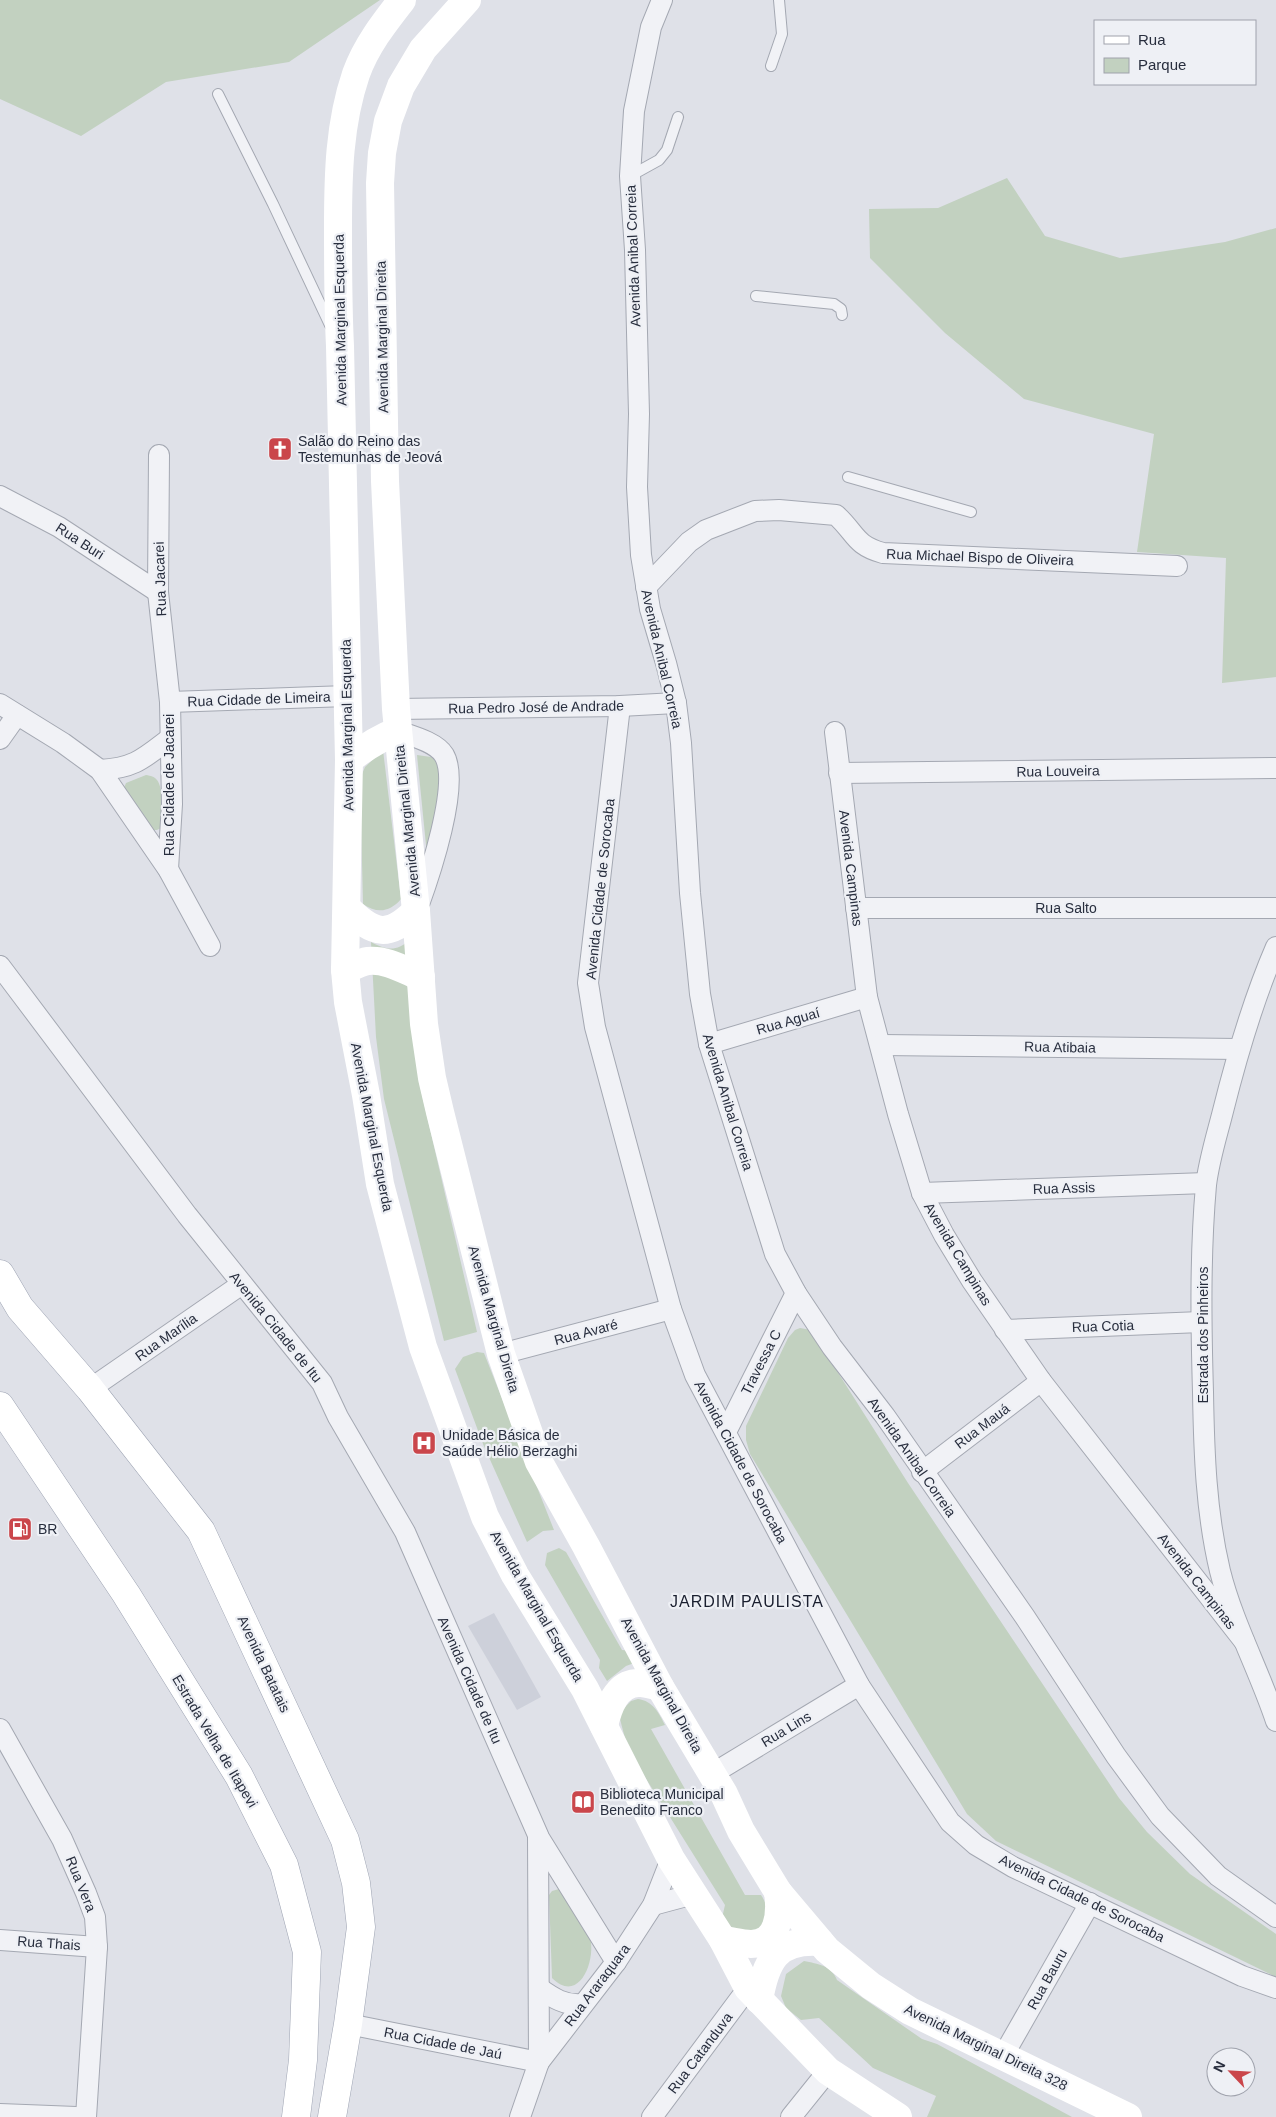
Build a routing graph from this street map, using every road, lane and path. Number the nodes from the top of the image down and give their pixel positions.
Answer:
1 (402, 0) edge
2 (468, 0) edge
3 (662, 0) edge
4 (779, 0) edge
5 (771, 66) dead end
6 (218, 94) dead end
7 (678, 117) dead end
8 (630, 176) junction
9 (756, 296) dead end
10 (842, 315) dead end
11 (340, 346) junction
12 (159, 455) dead end
13 (848, 477) dead end
14 (0, 496) edge
15 (970, 512) dead end
16 (1178, 566) dead end
17 (646, 587) junction
18 (158, 592) junction
19 (348, 696) junction
20 (170, 702) junction
21 (676, 703) junction
22 (0, 704) edge
23 (620, 706) junction
24 (17, 715) junction
25 (397, 720) junction
26 (835, 732) dead end
27 (169, 738) junction
28 (0, 739) edge
29 (349, 760) junction
30 (1276, 768) edge
31 (100, 770) junction
32 (839, 773) junction
33 (168, 869) junction
34 (856, 908) junction
35 (1276, 908) edge
36 (348, 909) junction
37 (416, 911) junction
38 (210, 946) dead end
39 (1276, 947) edge
40 (0, 966) edge
41 (345, 970) junction
42 (421, 977) junction
43 (867, 998) junction
44 (709, 1044) junction
45 (880, 1045) junction
46 (1239, 1049) junction
47 (1206, 1183) junction
48 (922, 1193) junction
49 (0, 1274) edge
50 (242, 1284) junction
51 (796, 1293) junction
52 (10, 1303) edge
53 (671, 1310) junction
54 (1201, 1322) junction
55 (1005, 1330) junction
56 (501, 1354) junction
57 (1041, 1381) junction
58 (90, 1389) junction
59 (2, 1418) edge
60 (726, 1432) junction
61 (922, 1472) junction
62 (1244, 1641) junction
63 (859, 1684) junction
64 (1270, 1684) edge
65 (660, 1688) junction
66 (1276, 1721) edge
67 (604, 1726) junction
68 (0, 1729) edge
69 (712, 1774) junction
70 (538, 1835) junction
71 (672, 1859) junction
72 (778, 1892) junction
73 (694, 1894) junction
74 (1090, 1903) junction
75 (653, 1905) junction
76 (1276, 1917) edge
77 (0, 1940) edge
78 (723, 1940) junction
79 (820, 1942) junction
80 (97, 1947) junction
81 (616, 1962) junction
82 (539, 1988) junction
83 (1276, 1988) edge
84 (753, 1994) junction
85 (583, 2004) junction
86 (348, 2024) junction
87 (1004, 2056) junction
88 (539, 2062) junction
89 (828, 2070) junction
90 (0, 2114) edge
91 (76, 2117) edge
92 (86, 2117) edge
93 (296, 2117) edge
94 (332, 2117) edge
95 (520, 2117) edge
96 (652, 2117) edge
97 (791, 2117) edge
98 (898, 2117) edge
99 (1128, 2117) edge

1 - 11 main road, Avenida Marginal Esquerda
2 - 25 main road, Avenida Marginal Direita
3 - 8 street, Avenida Anibal Correia
4 - 5 lane
6 - 11 lane
7 - 8 lane
8 - 17 street, Avenida Anibal Correia
9 - 10 lane
11 - 19 main road, Avenida Marginal Esquerda
12 - 18 street, Rua Jacarei
13 - 15 lane
14 - 18 street, Rua Buri
16 - 17 street, Rua Michael Bispo de Oliveira
17 - 21 street, Avenida Anibal Correia
18 - 20 street, Rua Jacarei
19 - 20 street, Rua Cidade de Limeira
19 - 29 main road, Avenida Marginal Esquerda
20 - 27 street, Rua Cidade de Jacarei
21 - 23 street, Rua Pedro José de Andrade
21 - 44 street, Avenida Anibal Correia
22 - 24 street
23 - 25 street, Rua Pedro José de Andrade
23 - 53 street, Avenida Cidade de Sorocaba
24 - 28 street
24 - 31 street
25 - 29 main road
25 - 37 main road, Avenida Marginal Direita
25 - 37 street, Avenida Marginal Direita
26 - 32 street, Avenida Campinas
27 - 31 street
27 - 33 street, Rua Cidade de Jacarei
29 - 36 main road, Avenida Marginal Esquerda
30 - 32 street, Rua Louveira
31 - 33 street
32 - 34 street, Avenida Campinas
33 - 38 street
34 - 35 street, Rua Salto
34 - 43 street, Avenida Campinas
36 - 37 main road
36 - 41 main road, Avenida Marginal Esquerda
37 - 42 main road, Avenida Marginal Direita
39 - 46 street, Estrada dos Pinheiros
40 - 50 street, Avenida Cidade de Itu
41 - 42 main road
41 - 67 main road, Avenida Marginal Esquerda
42 - 56 main road, Avenida Marginal Direita
43 - 44 street, Rua Aguaí
43 - 45 street, Avenida Campinas
44 - 51 street, Avenida Anibal Correia
45 - 46 street, Rua Atibaia
45 - 48 street, Avenida Campinas
46 - 47 street, Estrada dos Pinheiros
47 - 48 street, Rua Assis
47 - 54 street, Estrada dos Pinheiros
48 - 55 street, Avenida Campinas
49 - 52 main road, Avenida Batatais
50 - 58 street, Rua Marília
50 - 70 street, Avenida Cidade de Itu
51 - 60 street, Travessa C
51 - 61 street, Avenida Anibal Correia
52 - 58 main road, Avenida Batatais
53 - 56 street, Rua Avaré
53 - 60 street, Avenida Cidade de Sorocaba
54 - 55 street, Rua Cotia
54 - 62 street, Estrada dos Pinheiros
55 - 57 street, Avenida Campinas
56 - 65 main road, Avenida Marginal Direita
57 - 61 street, Rua Mauá
57 - 62 street, Avenida Campinas
58 - 86 main road, Avenida Batatais
59 - 93 main road, Estrada Velha de Itapevi
60 - 63 street, Avenida Cidade de Sorocaba
61 - 76 street, Avenida Anibal Correia
62 - 64 street, Estrada dos Pinheiros
63 - 69 street, Rua Lins
63 - 74 street, Avenida Cidade de Sorocaba
64 - 66 street, Estrada dos Pinheiros
65 - 67 main road
65 - 69 main road, Avenida Marginal Direita
67 - 71 main road, Avenida Marginal Esquerda
68 - 80 street, Rua Vera
69 - 72 main road, Avenida Marginal Direita 328
70 - 81 street, Avenida Cidade de Itu
70 - 82 street, Avenida Cidade de Itu
71 - 73 main road, Avenida Marginal Esquerda
71 - 75 street, Rua Araraquara
72 - 78 main road
72 - 79 main road, Avenida Marginal Direita 328
73 - 75 street
73 - 78 main road, Avenida Marginal Esquerda
74 - 83 street, Avenida Cidade de Sorocaba
74 - 87 street, Rua Bauru
75 - 81 street, Rua Araraquara
77 - 80 street, Rua Thais
78 - 84 main road, Avenida Marginal Esquerda
79 - 84 main road
79 - 87 main road, Avenida Marginal Direita 328
80 - 92 street, Rua Vera
81 - 85 street, Rua Araraquara
82 - 85 street
82 - 88 street, Avenida Cidade de Itu
84 - 89 main road, Avenida Marginal Esquerda
84 - 96 street, Rua Catanduva
85 - 88 street, Rua Araraquara
86 - 88 street, Rua Cidade de Jaú
86 - 94 main road, Avenida Batatais
87 - 99 main road, Avenida Marginal Direita 328
88 - 95 street, Avenida Cidade de Itu
89 - 97 street
89 - 98 main road, Avenida Marginal Esquerda
90 - 91 street

